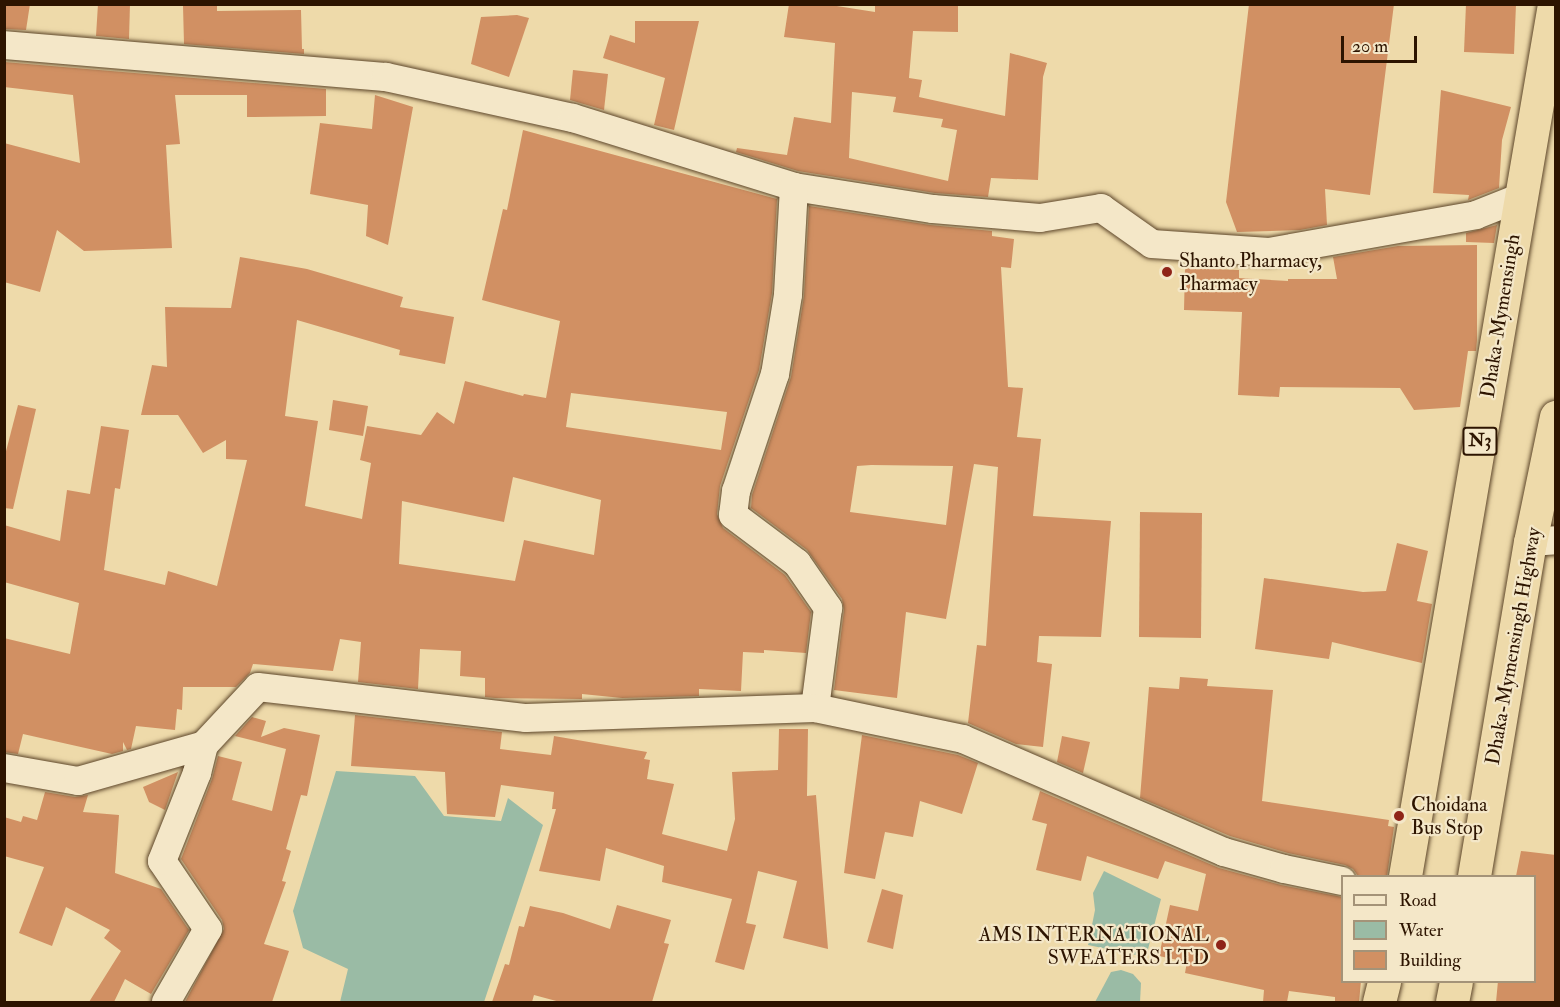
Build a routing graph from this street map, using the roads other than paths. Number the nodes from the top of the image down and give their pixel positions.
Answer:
1 (1554, 4) edge
2 (4, 45) edge
3 (794, 188) junction
4 (1519, 198) junction
5 (1556, 417) edge
6 (1543, 541) edge
7 (814, 708) junction
8 (204, 745) junction
9 (4, 768) edge
10 (1405, 875) edge
11 (1474, 875) edge
12 (1341, 881) edge
13 (1384, 983) edge
14 (1456, 983) edge
15 (166, 1002) edge
16 (1379, 1002) edge
17 (1452, 1002) edge

1 - 4 highway, Dhaka-Mymensingh / N3
2 - 3 street
3 - 4 street
3 - 7 street
4 - 10 highway, Dhaka-Mymensingh / N3
5 - 6 highway, Dhaka-Mymensingh Highway
6 - 11 highway, Dhaka-Mymensingh Highway
7 - 8 street
7 - 12 street
8 - 9 street
8 - 15 street
13 - 16 highway
14 - 17 highway

